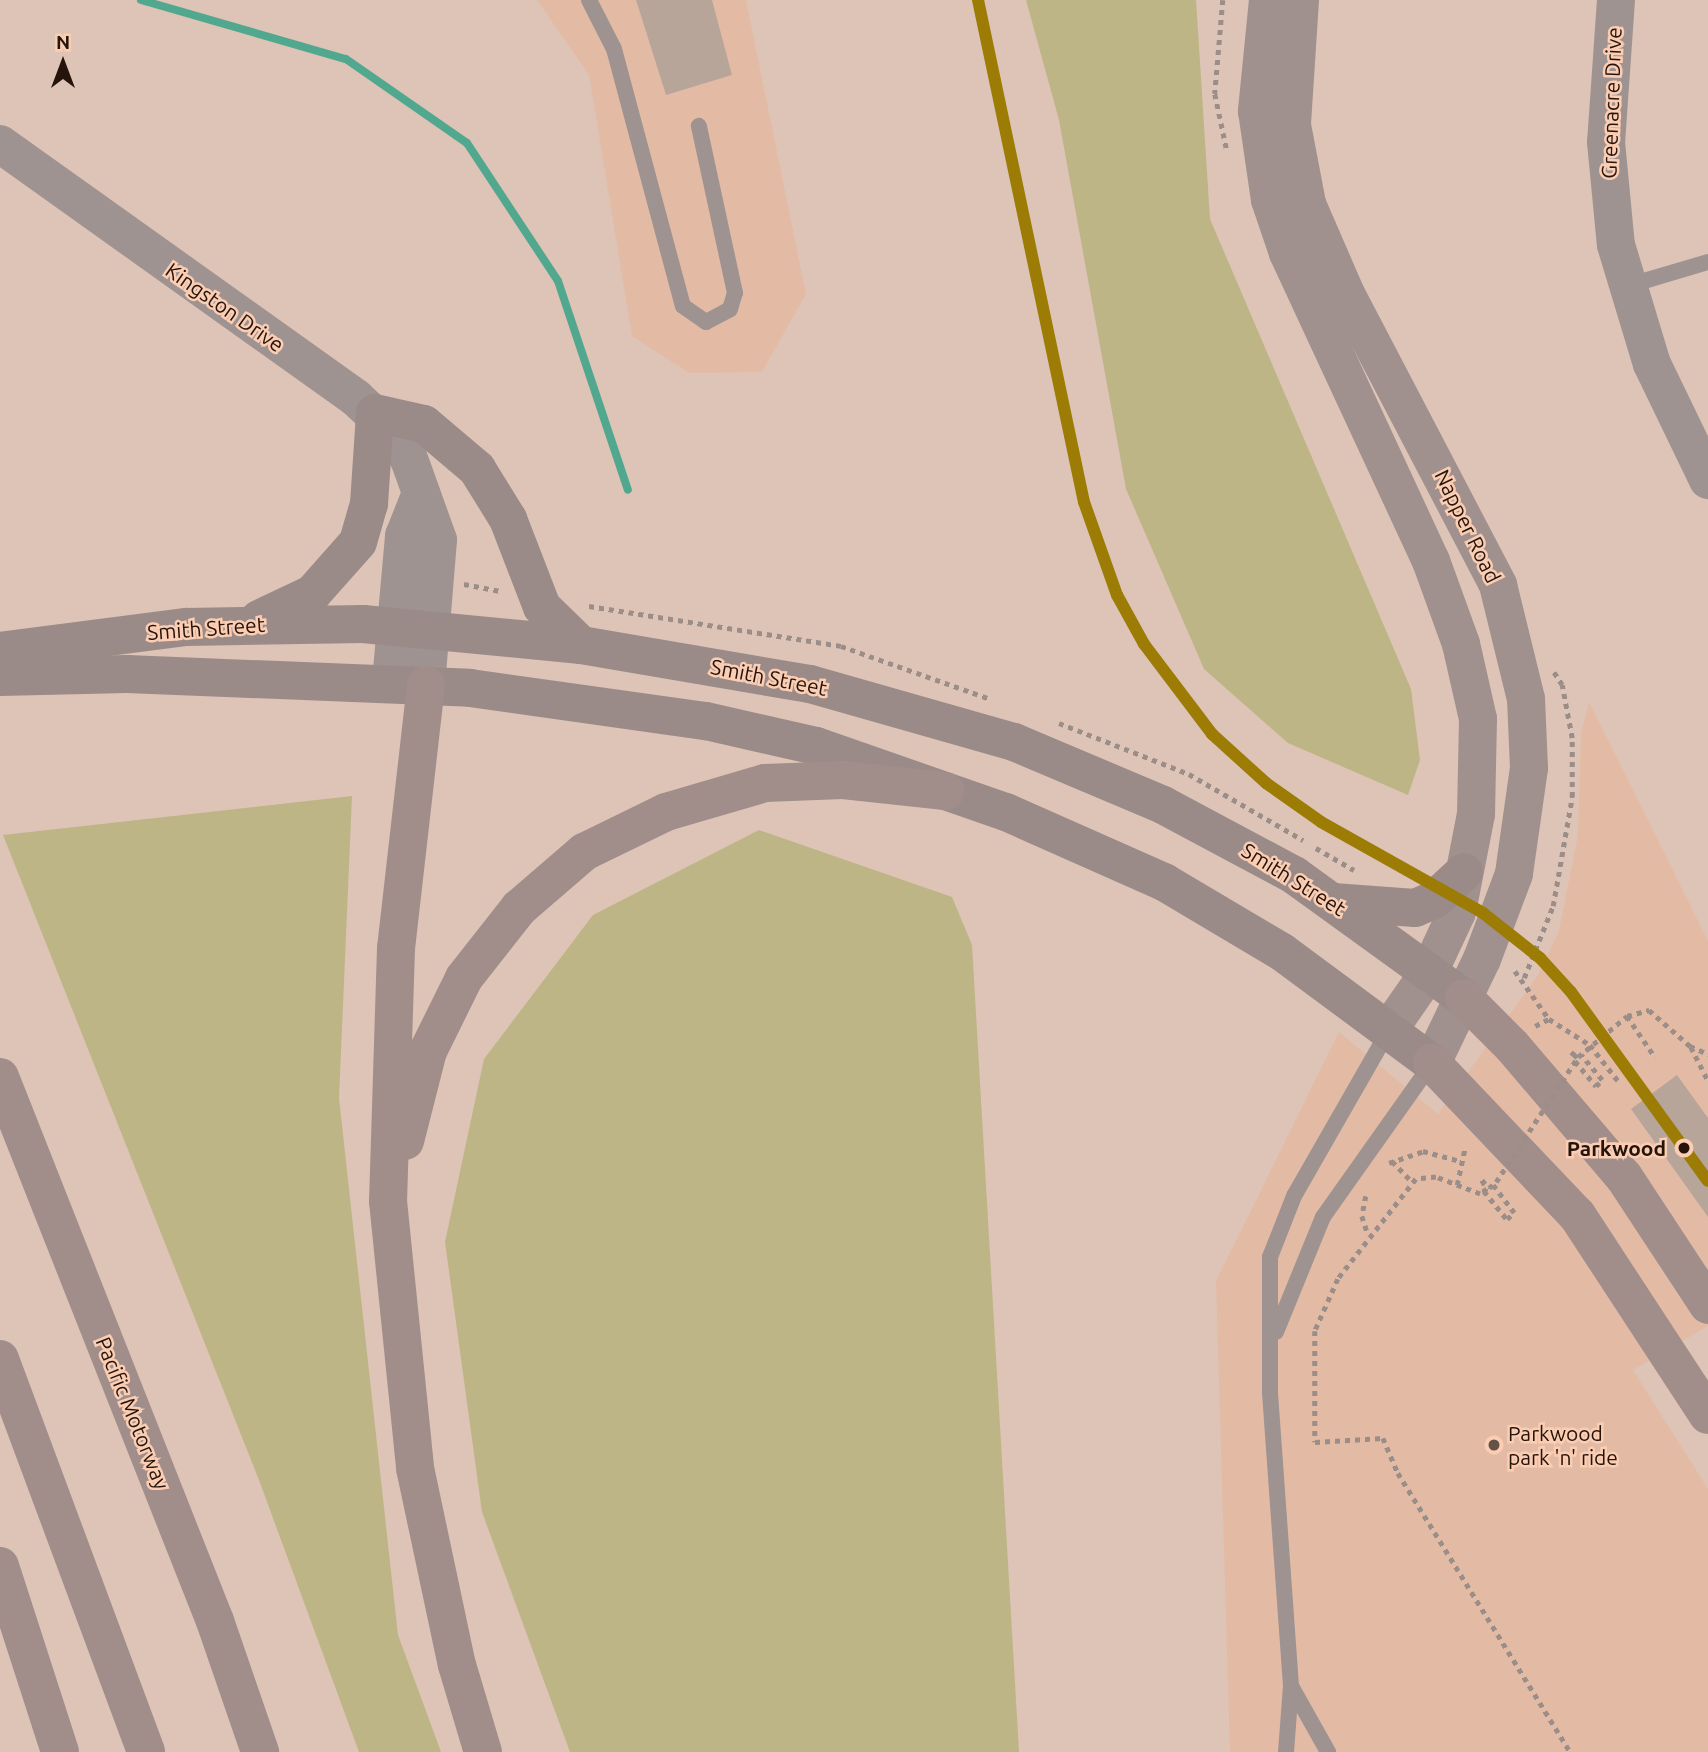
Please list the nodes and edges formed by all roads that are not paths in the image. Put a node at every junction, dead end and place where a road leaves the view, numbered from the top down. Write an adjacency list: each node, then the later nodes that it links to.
1 (589, 0): 5 (lane)
2 (1268, 0): 18 (main road)
3 (1300, 0): 21 (main road, Napper Road)
4 (1616, 0): 8 (street, Greenacre Drive)
5 (699, 126)
6 (0, 144): 9 (street, Kingston Drive)
7 (1708, 262): 8 (lane)
8 (1625, 287): 10 (street, Greenacre Drive)
9 (375, 414): 11 (main road); 12 (street, Kingston Drive); 13 (main road)
10 (1708, 481)
11 (249, 624): 12 (main road, Smith Street); 14 (main road, Smith Street)
12 (412, 626): 13 (main road, Smith Street); 16 (street, Kingston Drive)
13 (581, 645): 19 (main road, Smith Street)
14 (0, 651)
15 (0, 677): 16 (main road, Smith Street)
16 (408, 683): 17 (main road, Smith Street); 25 (highway)
17 (945, 791): 22 (main road, Smith Street); 25 (highway)
18 (1464, 872): 19 (main road); 20 (main road)
19 (1333, 902): 20 (main road, Smith Street)
20 (1429, 972): 21 (main road, Smith Street); 22 (main road)
21 (1464, 998): 23 (main road, Napper Road); 26 (highway)
22 (1390, 1028): 23 (main road, Smith Street); 27 (lane)
23 (1432, 1063): 27 (lane); 29 (highway)
24 (0, 1077): 34 (highway, Pacific Motorway)
25 (388, 1201): 35 (highway)
26 (1708, 1305)
27 (1273, 1341): 31 (lane)
28 (0, 1359): 33 (highway)
29 (1708, 1415)
30 (0, 1566): 32 (highway)
31 (1291, 1686): 36 (lane); 37 (lane)
32 (60, 1752)
33 (146, 1752)
34 (260, 1752)
35 (483, 1752)
36 (1286, 1752)
37 (1328, 1752)

